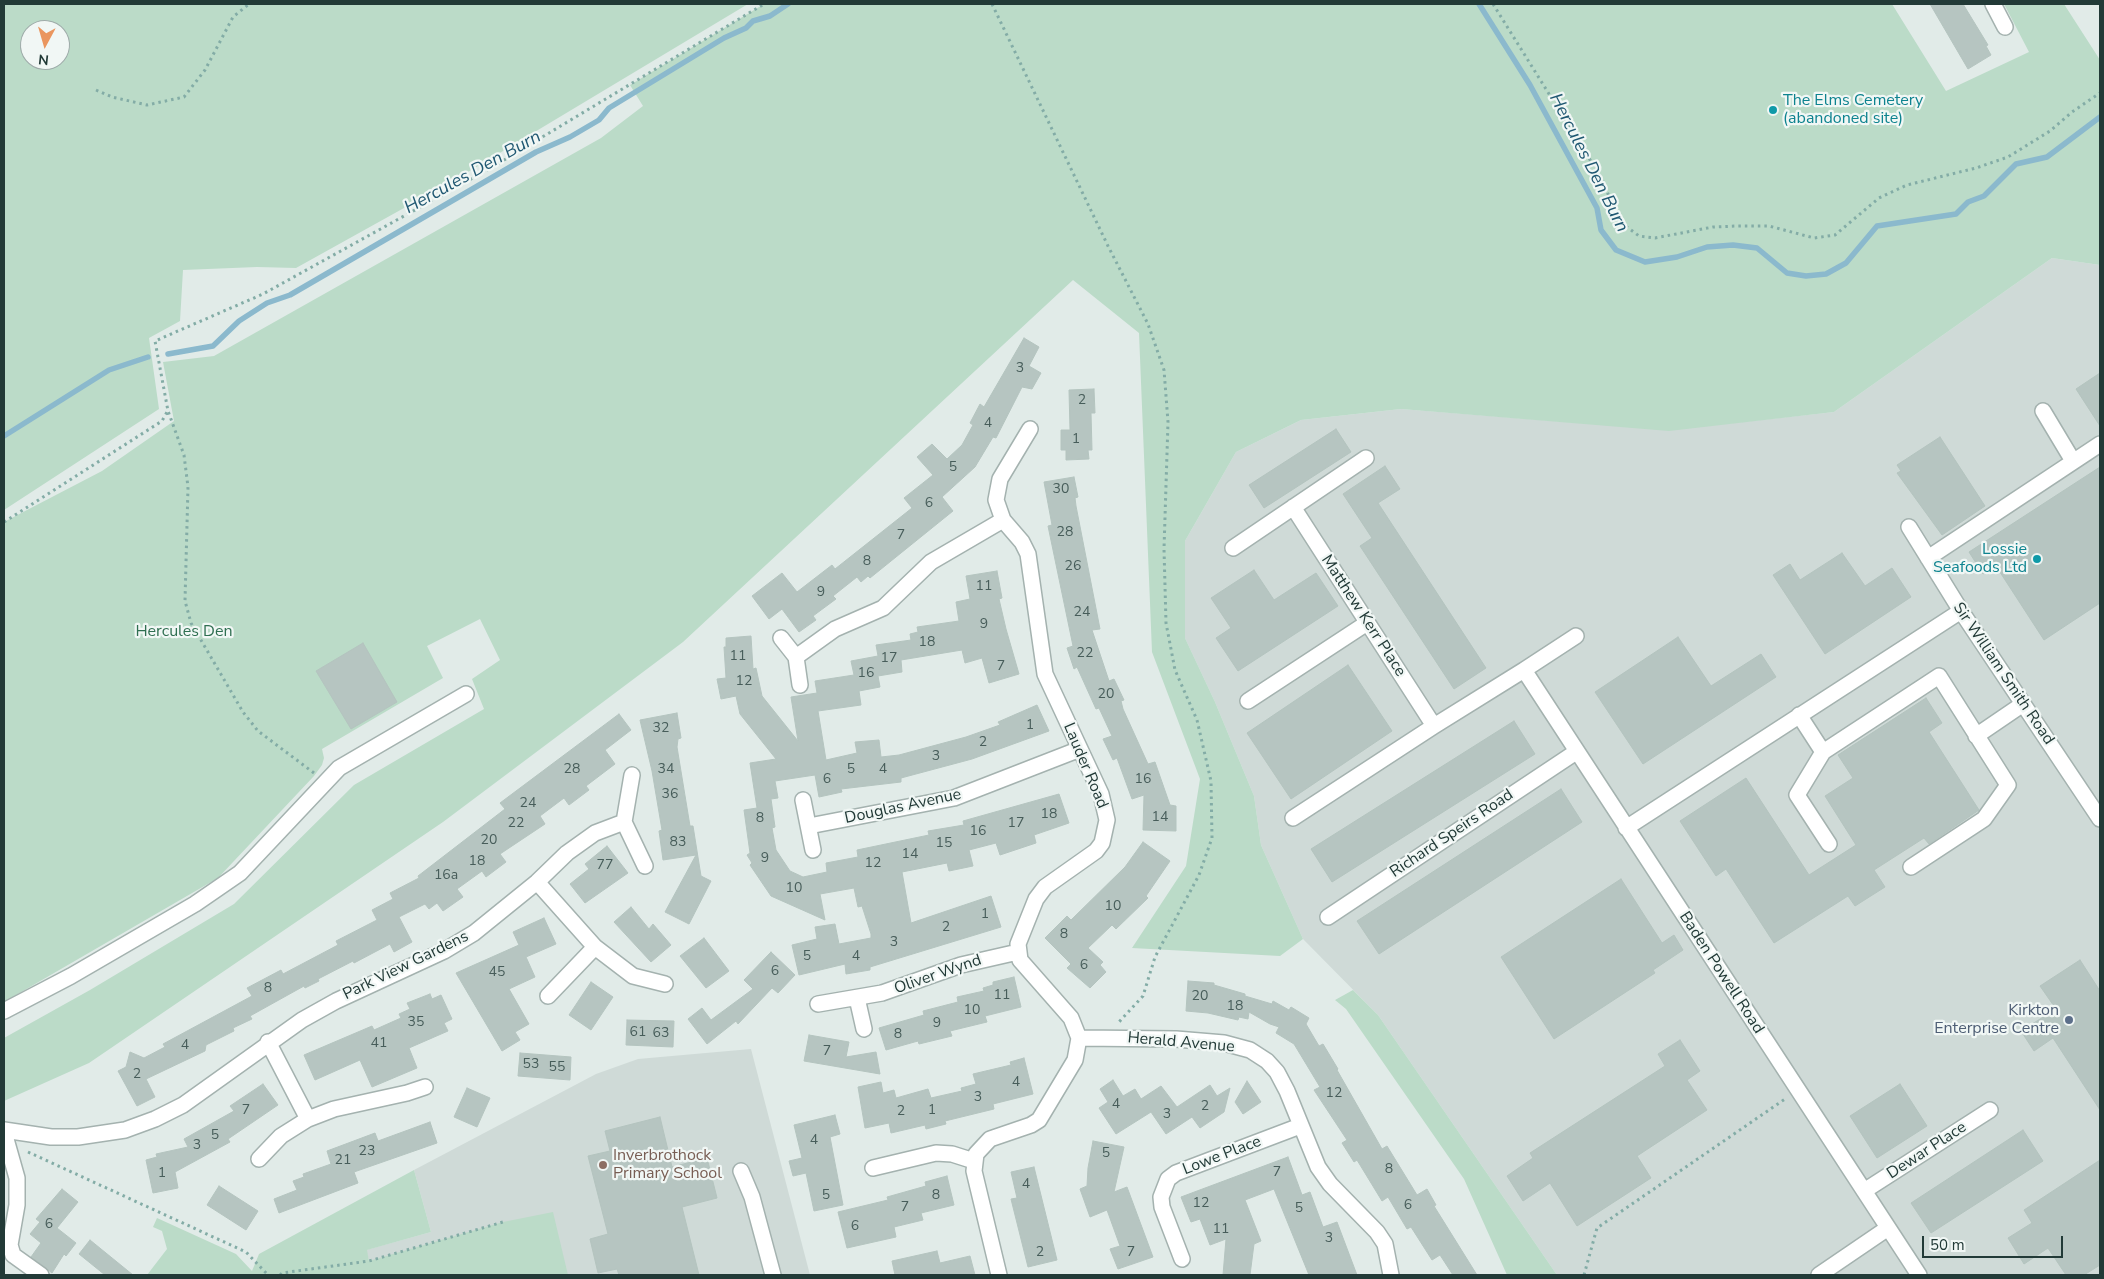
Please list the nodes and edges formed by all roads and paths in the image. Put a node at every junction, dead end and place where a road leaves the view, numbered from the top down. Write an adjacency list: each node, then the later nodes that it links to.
1 (249, 4): 7 (path)
2 (764, 4): 10 (path)
3 (992, 4): 59 (path)
4 (1493, 4): 8 (path)
5 (1993, 4): 6 (street)
6 (2005, 27)
7 (96, 90)
8 (2100, 93)
9 (2043, 411): 14 (street)
10 (168, 412): 17 (path); 38 (path)
11 (1030, 429): 16 (street)
12 (2100, 444): 14 (street)
13 (1366, 458): 15 (street)
14 (2074, 461): 20 (street)
15 (1292, 507): 19 (street); 22 (street, Matthew Kerr Place)
16 (1003, 520): 25 (street); 34 (street, Lauder Road)
17 (4, 522)
18 (1909, 528): 20 (street, Sir William Smith Road)
19 (1233, 548)
20 (1928, 558): 21 (street, Sir William Smith Road)
21 (1961, 611): 30 (street, Sir William Smith Road); 31 (street)
22 (1367, 623): 29 (street); 32 (street, Matthew Kerr Place)
23 (1576, 636): 26 (street)
24 (781, 638): 25 (street)
25 (796, 657): 27 (street)
26 (1524, 670): 32 (street); 35 (street, Baden Powell Road)
27 (800, 685)
28 (466, 694): 38 (street)
29 (1248, 701)
30 (2023, 704): 33 (street); 41 (street, Sir William Smith Road)
31 (1799, 715): 36 (street); 44 (street)
32 (1434, 726): 40 (street)
33 (1976, 736): 36 (street); 48 (street)
34 (1080, 749): 43 (street, Douglas Avenue); 52 (street, Lauder Road)
35 (1576, 752): 44 (street, Baden Powell Road); 50 (street, Richard Speirs Road)
36 (1823, 752): 45 (street)
37 (632, 775): 42 (street)
38 (325, 781): 57 (street)
39 (803, 800): 43 (street)
40 (1293, 818)
41 (2100, 819)
42 (624, 822): 47 (street); 49 (street, Park View Gardens)
43 (809, 826): 46 (street)
44 (1626, 828): 63 (street, Baden Powell Road)
45 (1829, 844)
46 (813, 850)
47 (645, 866)
48 (1910, 867)
49 (537, 882): 51 (street); 61 (street, Park View Gardens)
50 (1328, 917)
51 (595, 947): 53 (street); 54 (street)
52 (1018, 952): 55 (street, Oliver Wynd); 60 (street)
53 (665, 984)
54 (548, 996)
55 (858, 998): 56 (street, Oliver Wynd); 58 (street)
56 (818, 1004)
57 (4, 1011)
58 (864, 1029)
59 (1104, 1036): 60 (street, Herald Avenue); 66 (street, Herald Avenue)
60 (1079, 1038): 70 (street)
61 (268, 1042): 65 (street); 67 (street, Park View Gardens)
62 (425, 1087): 65 (street)
63 (1798, 1091): 73 (street, Baden Powell Road); 83 (path)
64 (1990, 1110): 73 (street, Dewar Place)
65 (308, 1119): 69 (street)
66 (1300, 1126): 76 (street, Lowe Place); 82 (street, Herald Avenue)
67 (4, 1131): 77 (street)
68 (22, 1150): 78 (path)
69 (259, 1160)
70 (974, 1161): 71 (street); 81 (street)
71 (873, 1168)
72 (741, 1171): 80 (street)
73 (1864, 1191): 75 (street, Baden Powell Road)
74 (503, 1222): 79 (path)
75 (1888, 1228): 84 (street); 85 (street, Baden Powell Road)
76 (1182, 1259)
77 (41, 1275)
78 (268, 1275)
79 (280, 1275)
80 (773, 1275)
81 (999, 1275)
82 (1392, 1275)
83 (1584, 1275)
84 (1819, 1275)
85 (1919, 1275)

